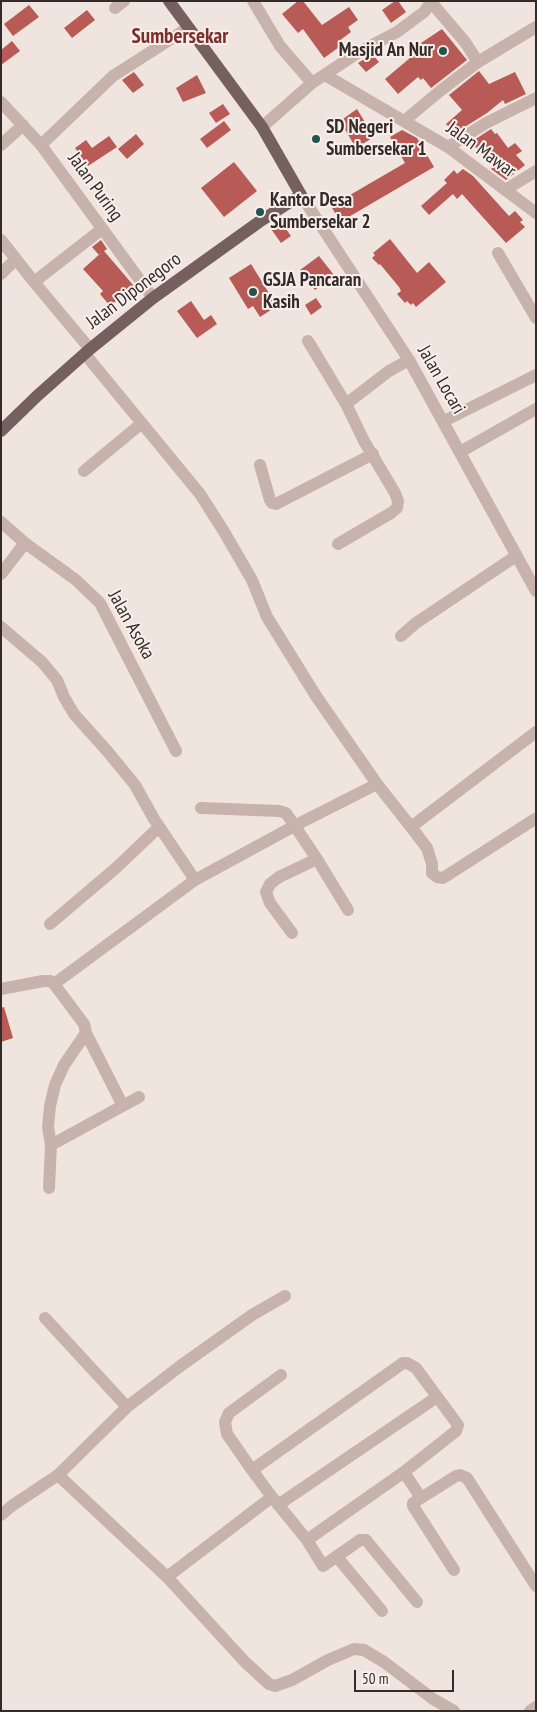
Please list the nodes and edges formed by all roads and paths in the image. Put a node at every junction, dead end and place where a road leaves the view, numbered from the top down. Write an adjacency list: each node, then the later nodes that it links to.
1 (168, 1): 4 (main road)
2 (253, 1): 8 (street)
3 (431, 2): 6 (street); 7 (street)
4 (188, 28): 13 (main road); 15 (street)
5 (536, 28): 6 (street)
6 (478, 62): 11 (street)
7 (325, 75): 8 (street); 11 (street, Jalan Mawar)
8 (312, 83): 13 (street)
9 (536, 98): 16 (street)
10 (1, 102): 12 (street, Jalan Puring)
11 (404, 121): 16 (street, Jalan Mawar)
12 (23, 125): 14 (street); 15 (street, Jalan Puring)
13 (262, 127): 19 (main road)
14 (1, 145)
15 (40, 145): 21 (street, Jalan Puring)
16 (448, 147): 18 (street, Jalan Mawar)
17 (536, 171): 18 (street)
18 (505, 190): 20 (street, Jalan Mawar)
19 (301, 195): 27 (main road, Jalan Diponegoro); 31 (street, Jalan Locari)
20 (536, 213)
21 (102, 229): 26 (street); 27 (street, Jalan Puring)
22 (1, 240): 24 (street)
23 (498, 254): 28 (street)
24 (16, 260): 25 (street); 26 (street)
25 (1, 274)
26 (34, 282): 30 (street)
27 (153, 298): 30 (main road, Jalan Diponegoro)
28 (536, 318)
29 (308, 341): 33 (street)
30 (87, 352): 36 (street); 37 (main road, Jalan Diponegoro)
31 (410, 360): 33 (street); 35 (street, Jalan Locari)
32 (536, 374): 35 (street)
33 (346, 404): 39 (street)
34 (536, 409): 38 (street)
35 (444, 421): 38 (street, Jalan Locari)
36 (142, 423): 41 (street); 52 (street)
37 (1, 431)
38 (460, 452): 45 (street, Jalan Locari)
39 (373, 454): 40 (street); 44 (street)
40 (260, 464)
41 (84, 471)
42 (1, 522): 43 (street, Jalan Asoka)
43 (25, 542): 46 (street); 51 (street, Jalan Asoka)
44 (338, 544)
45 (516, 556): 47 (street, Jalan Locari); 49 (street)
46 (1, 574)
47 (536, 591)
48 (1, 627): 56 (street)
49 (401, 636)
50 (536, 732): 57 (street)
51 (176, 751)
52 (377, 784): 55 (street); 57 (street)
53 (201, 808): 55 (street)
54 (535, 819): 57 (street)
55 (295, 826): 58 (street); 59 (street)
56 (159, 827): 59 (street); 61 (street)
57 (412, 827)
58 (318, 859): 60 (street); 62 (street)
59 (195, 880): 63 (street)
60 (348, 910)
61 (50, 924)
62 (292, 934)
63 (54, 984): 64 (street); 65 (street)
64 (1, 989)
65 (86, 1033): 67 (street); 68 (street)
66 (139, 1097): 67 (street)
67 (123, 1106): 68 (street)
68 (51, 1146): 69 (street)
69 (48, 1188)
70 (285, 1296): 74 (street)
71 (45, 1318): 74 (street)
72 (281, 1375): 75 (street)
73 (437, 1396): 75 (street); 76 (street); 79 (street)
74 (127, 1407): 77 (street)
75 (252, 1470): 79 (street)
76 (404, 1472): 78 (street); 81 (street)
77 (58, 1475): 80 (street); 84 (street)
78 (421, 1498): 83 (street); 85 (street)
79 (275, 1501): 81 (street); 84 (street)
80 (1, 1515)
81 (306, 1540): 82 (street)
82 (337, 1557): 86 (street); 87 (street)
83 (454, 1570)
84 (168, 1577): 89 (street)
85 (536, 1586)
86 (417, 1602)
87 (382, 1611)
88 (536, 1707): 90 (street)
89 (454, 1711)
90 (530, 1711)

